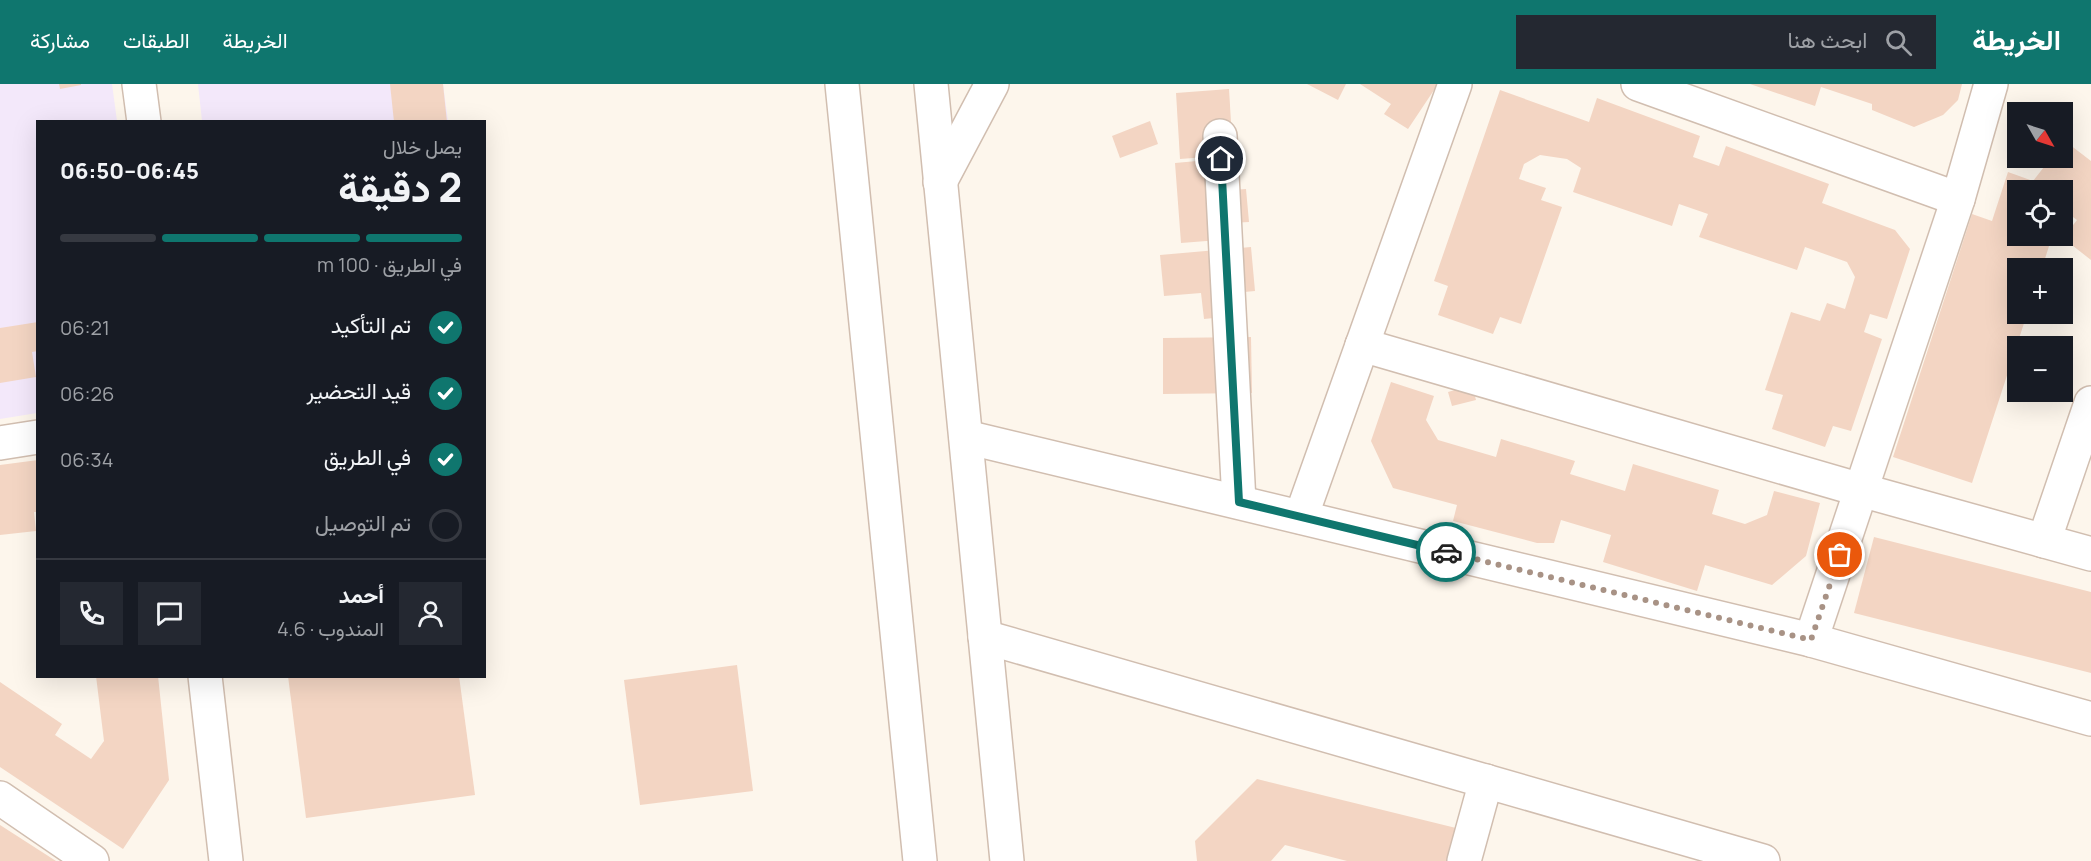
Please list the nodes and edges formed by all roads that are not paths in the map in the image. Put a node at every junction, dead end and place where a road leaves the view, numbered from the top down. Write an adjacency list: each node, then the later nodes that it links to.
1 (139, 84): 8 (street)
2 (842, 84): 30 (street)
3 (931, 84): 10 (street)
4 (992, 84): 10 (street)
5 (1455, 84): 12 (street)
6 (1638, 84): 11 (street)
7 (1991, 84): 11 (street)
8 (144, 120)
9 (1220, 136): 18 (street)
10 (940, 182): 14 (street)
11 (1958, 199): 17 (street)
12 (1362, 345): 17 (street); 19 (street)
13 (2091, 403): 20 (street)
14 (966, 437): 18 (street); 22 (street)
15 (36, 438): 16 (street)
16 (0, 443)
17 (1861, 490): 20 (street); 23 (street)
18 (1239, 502): 19 (street)
19 (1301, 518): 23 (street)
20 (2044, 541): 21 (street)
21 (2091, 554)
22 (985, 637): 26 (street); 31 (street)
23 (1811, 640): 25 (street)
24 (205, 678): 29 (street)
25 (2091, 719)
26 (1486, 781): 32 (street); 33 (street)
27 (0, 798): 28 (street)
28 (92, 861)
29 (226, 861)
30 (920, 861)
31 (1007, 861)
32 (1464, 861)
33 (1763, 861)

